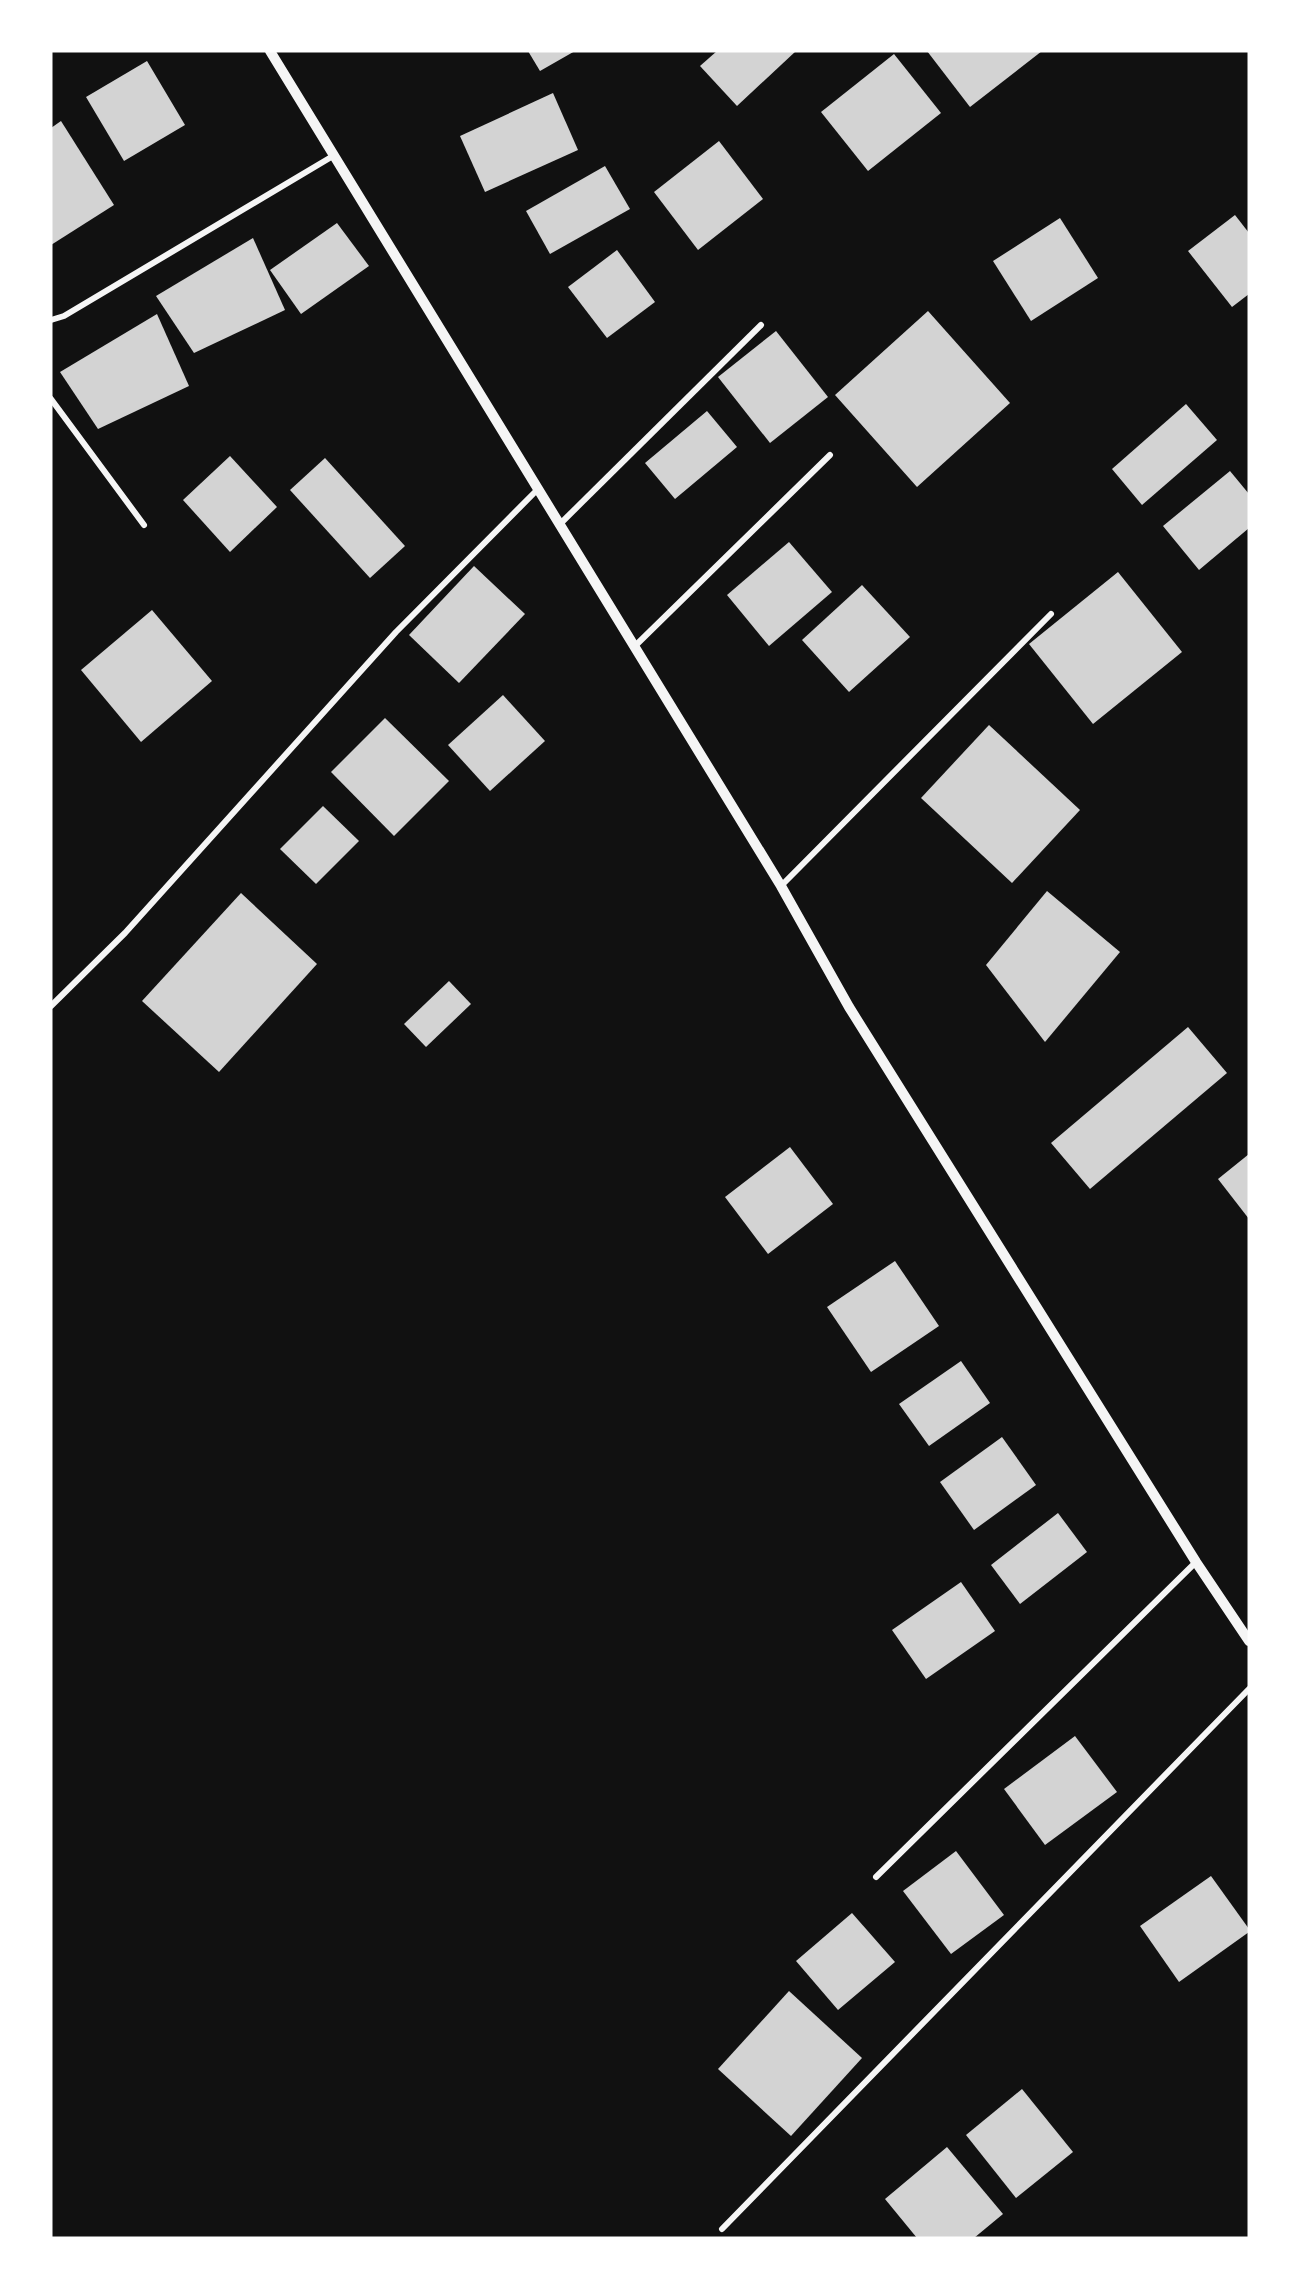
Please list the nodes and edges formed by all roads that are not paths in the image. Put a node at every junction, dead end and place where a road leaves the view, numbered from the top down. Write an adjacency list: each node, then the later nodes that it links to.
1 (270, 51): 2 (street)
2 (333, 156): 3 (street); 7 (street)
3 (51, 320)
4 (761, 325): 8 (street)
5 (51, 399): 9 (street)
6 (830, 454): 11 (street)
7 (539, 489): 8 (street); 13 (street)
8 (560, 524): 11 (street)
9 (144, 525)
10 (1051, 614): 12 (street)
11 (635, 646): 12 (street)
12 (781, 886): 14 (street)
13 (51, 1006)
14 (1196, 1562): 15 (street); 17 (street)
15 (1249, 1641)
16 (1249, 1689): 18 (street)
17 (876, 1877)
18 (722, 2229)

